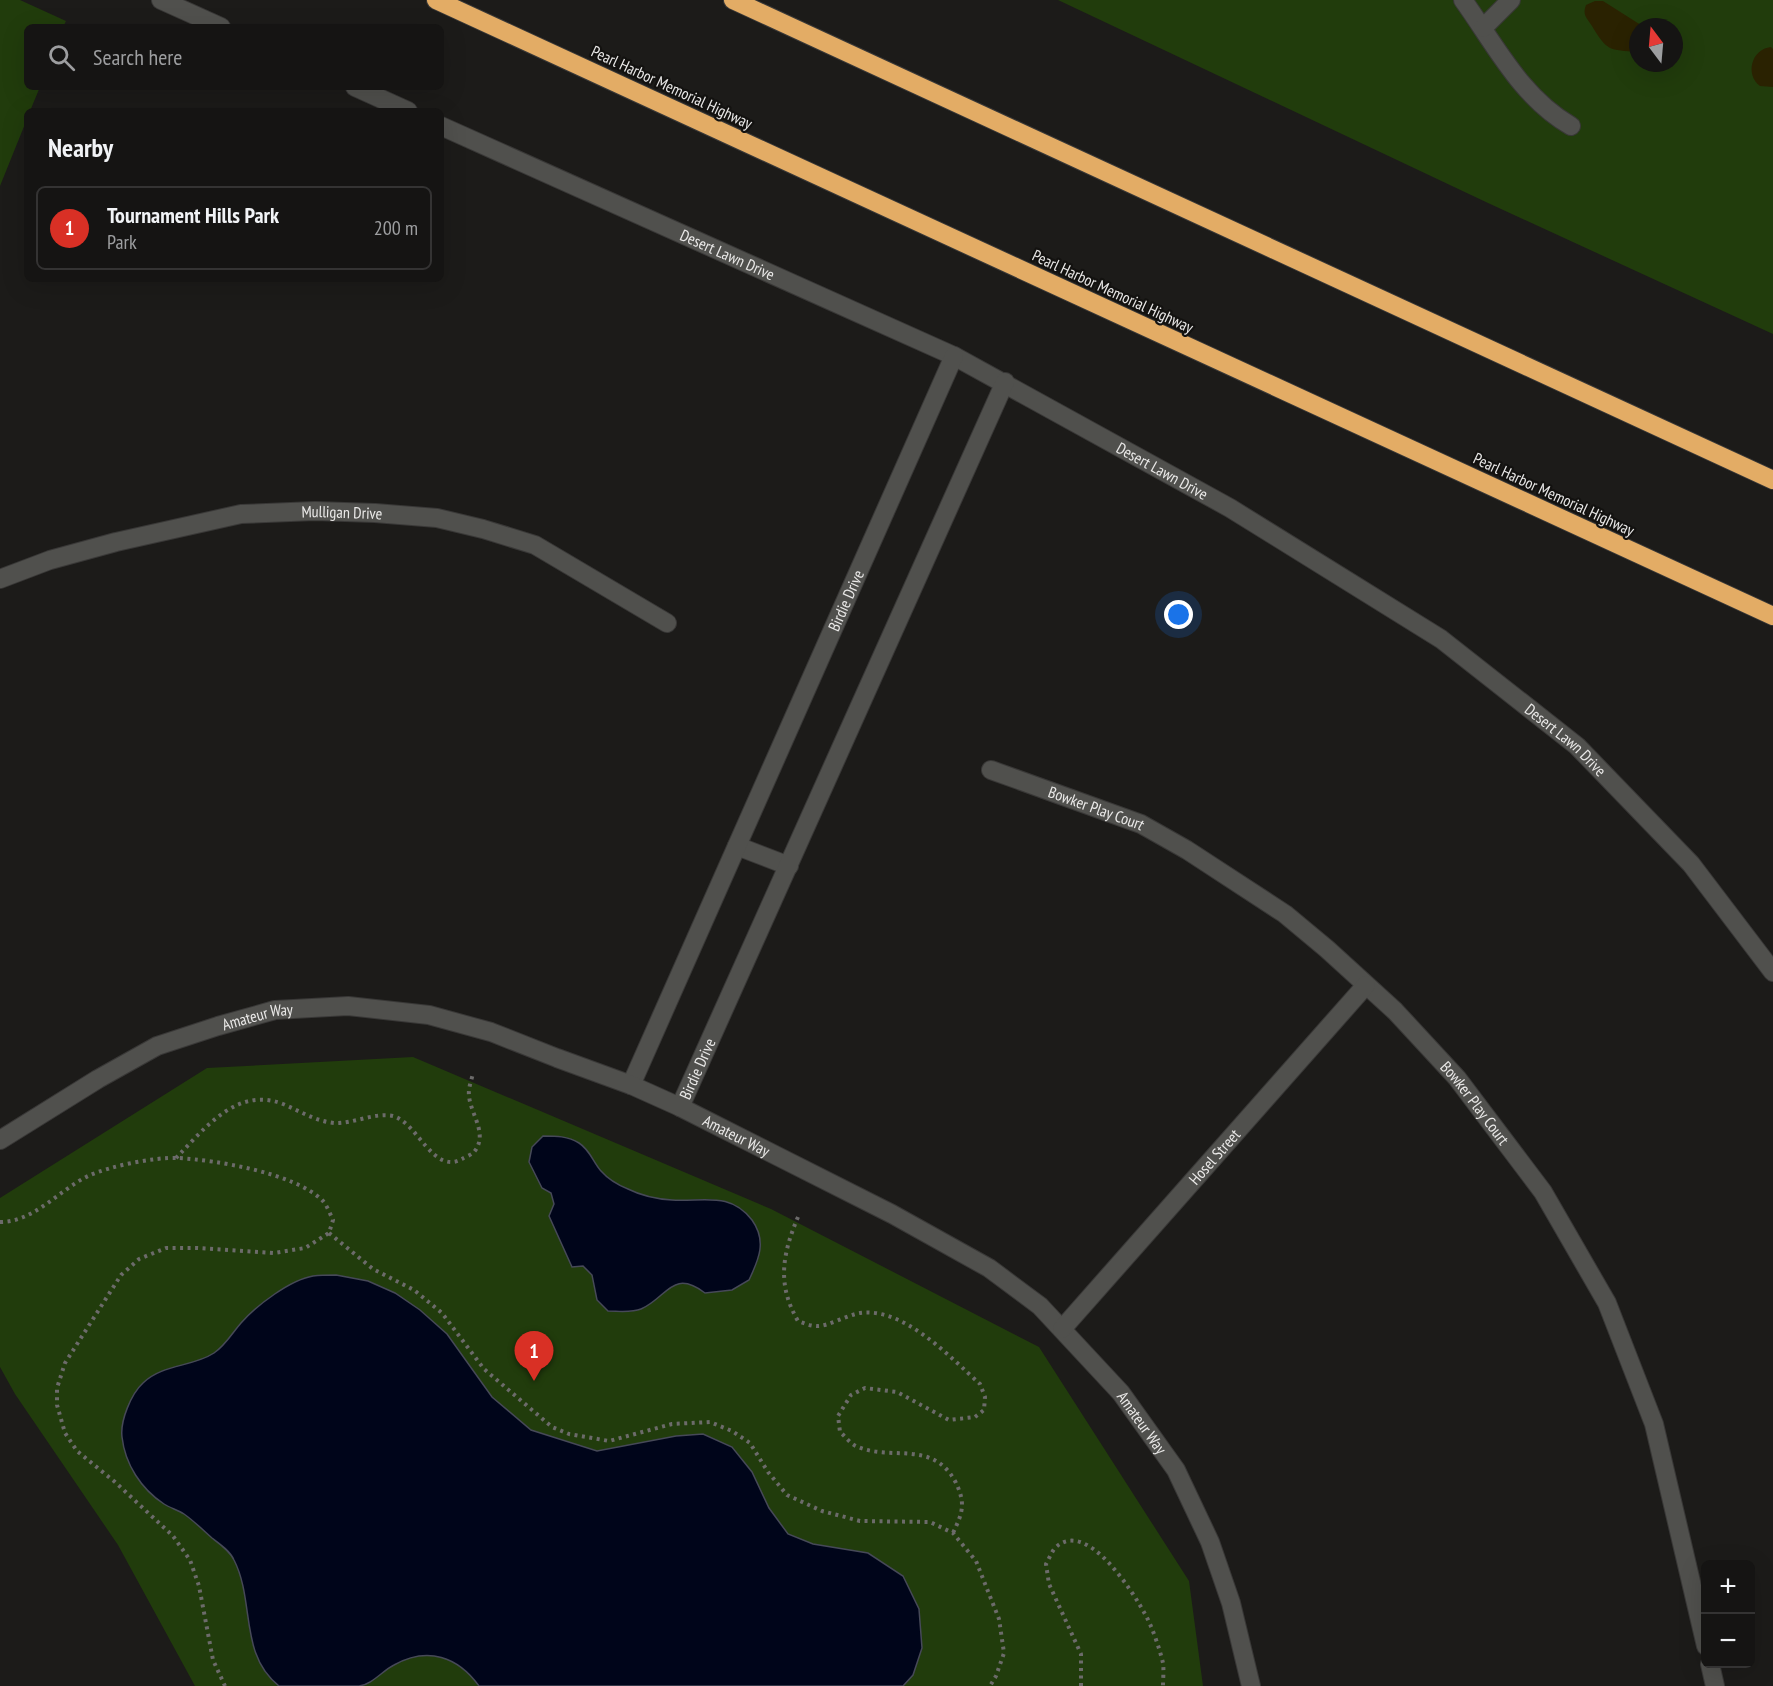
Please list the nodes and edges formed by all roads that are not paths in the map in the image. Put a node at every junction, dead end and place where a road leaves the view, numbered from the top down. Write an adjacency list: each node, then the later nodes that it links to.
1 (161, 0): 6 (street)
2 (436, 0): 16 (highway, Pearl Harbor Memorial Highway)
3 (733, 0): 14 (highway)
4 (1463, 0): 7 (street)
5 (1511, 0): 7 (street)
6 (214, 24)
7 (1483, 28): 10 (street)
8 (362, 90): 9 (street)
9 (401, 108)
10 (1571, 126)
11 (444, 127): 12 (street, Desert Lawn Drive)
12 (954, 356): 13 (street, Desert Lawn Drive); 19 (street, Birdie Drive)
13 (1005, 382): 20 (street, Birdie Drive); 21 (street, Desert Lawn Drive)
14 (1773, 480)
15 (0, 579): 17 (street, Mulligan Drive)
16 (1773, 616)
17 (667, 623)
18 (991, 770): 22 (street, Bowker Play Court)
19 (737, 846): 20 (street); 23 (street, Birdie Drive)
20 (789, 866): 24 (street, Birdie Drive)
21 (1773, 972)
22 (1366, 985): 26 (street, Hosel Street); 27 (street, Bowker Play Court)
23 (631, 1084): 24 (street, Amateur Way); 25 (street, Amateur Way)
24 (680, 1107): 26 (street, Amateur Way)
25 (0, 1140)
26 (1062, 1329): 29 (street, Amateur Way)
27 (1701, 1625)
28 (1711, 1668): 30 (street)
29 (1251, 1686)
30 (1715, 1686)

